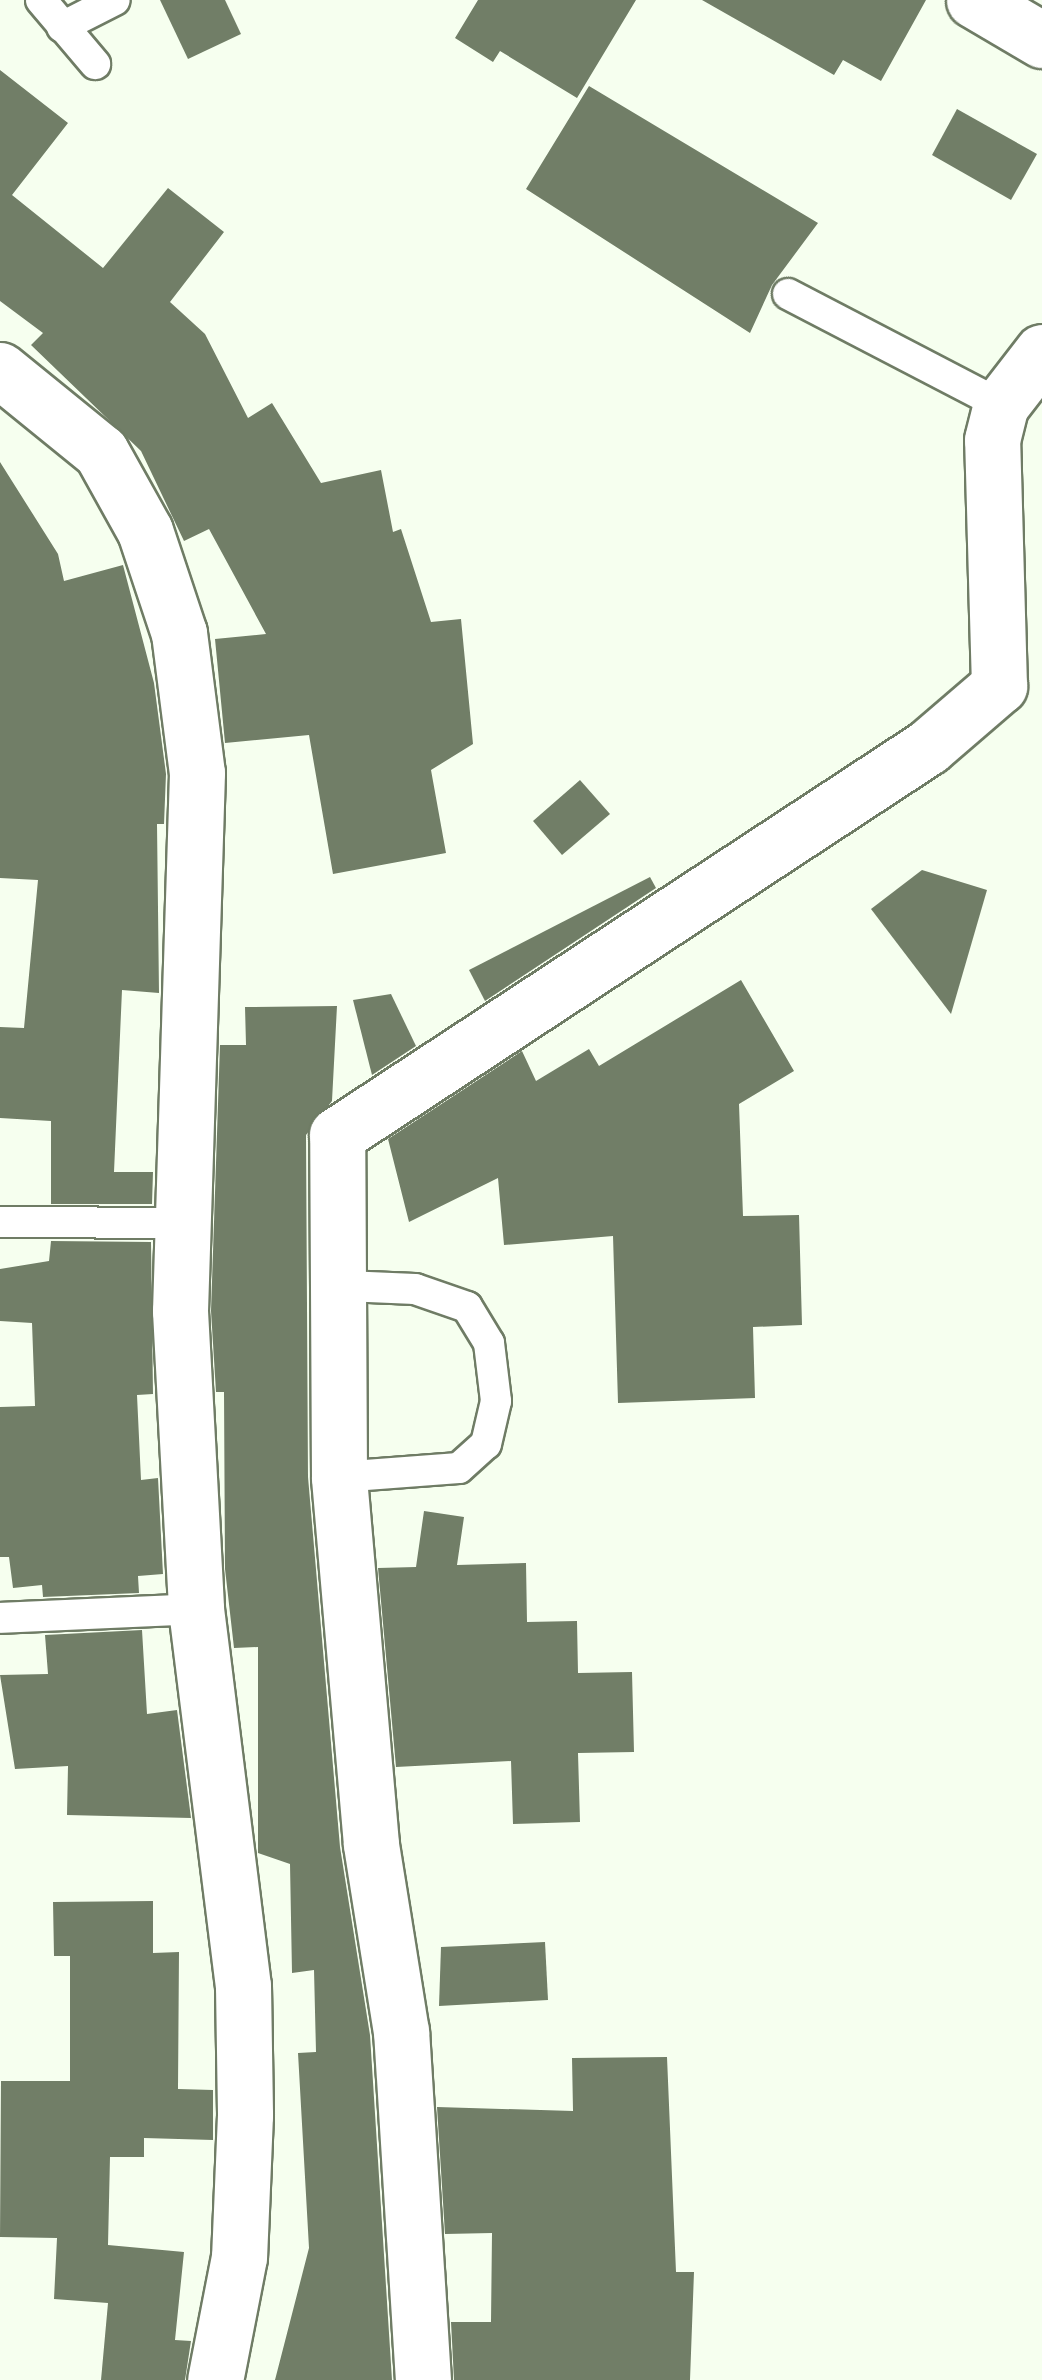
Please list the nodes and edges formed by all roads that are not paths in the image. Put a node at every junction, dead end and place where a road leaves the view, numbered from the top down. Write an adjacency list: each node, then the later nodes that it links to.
1 (41, 0): 4 (lane)
2 (114, 0): 4 (lane)
3 (974, 0): 5 (street)
4 (62, 27): 6 (lane)
5 (1042, 40)
6 (96, 64)
7 (788, 294): 10 (lane)
8 (1042, 352): 10 (street)
9 (0, 370): 12 (street)
10 (1001, 405): 13 (street)
11 (0, 1222): 12 (lane)
12 (177, 1223): 15 (street)
13 (345, 1286): 14 (street); 14 (lane)
14 (339, 1477): 18 (street)
15 (196, 1609): 16 (lane); 17 (street)
16 (0, 1618)
17 (215, 2380)
18 (423, 2380)

